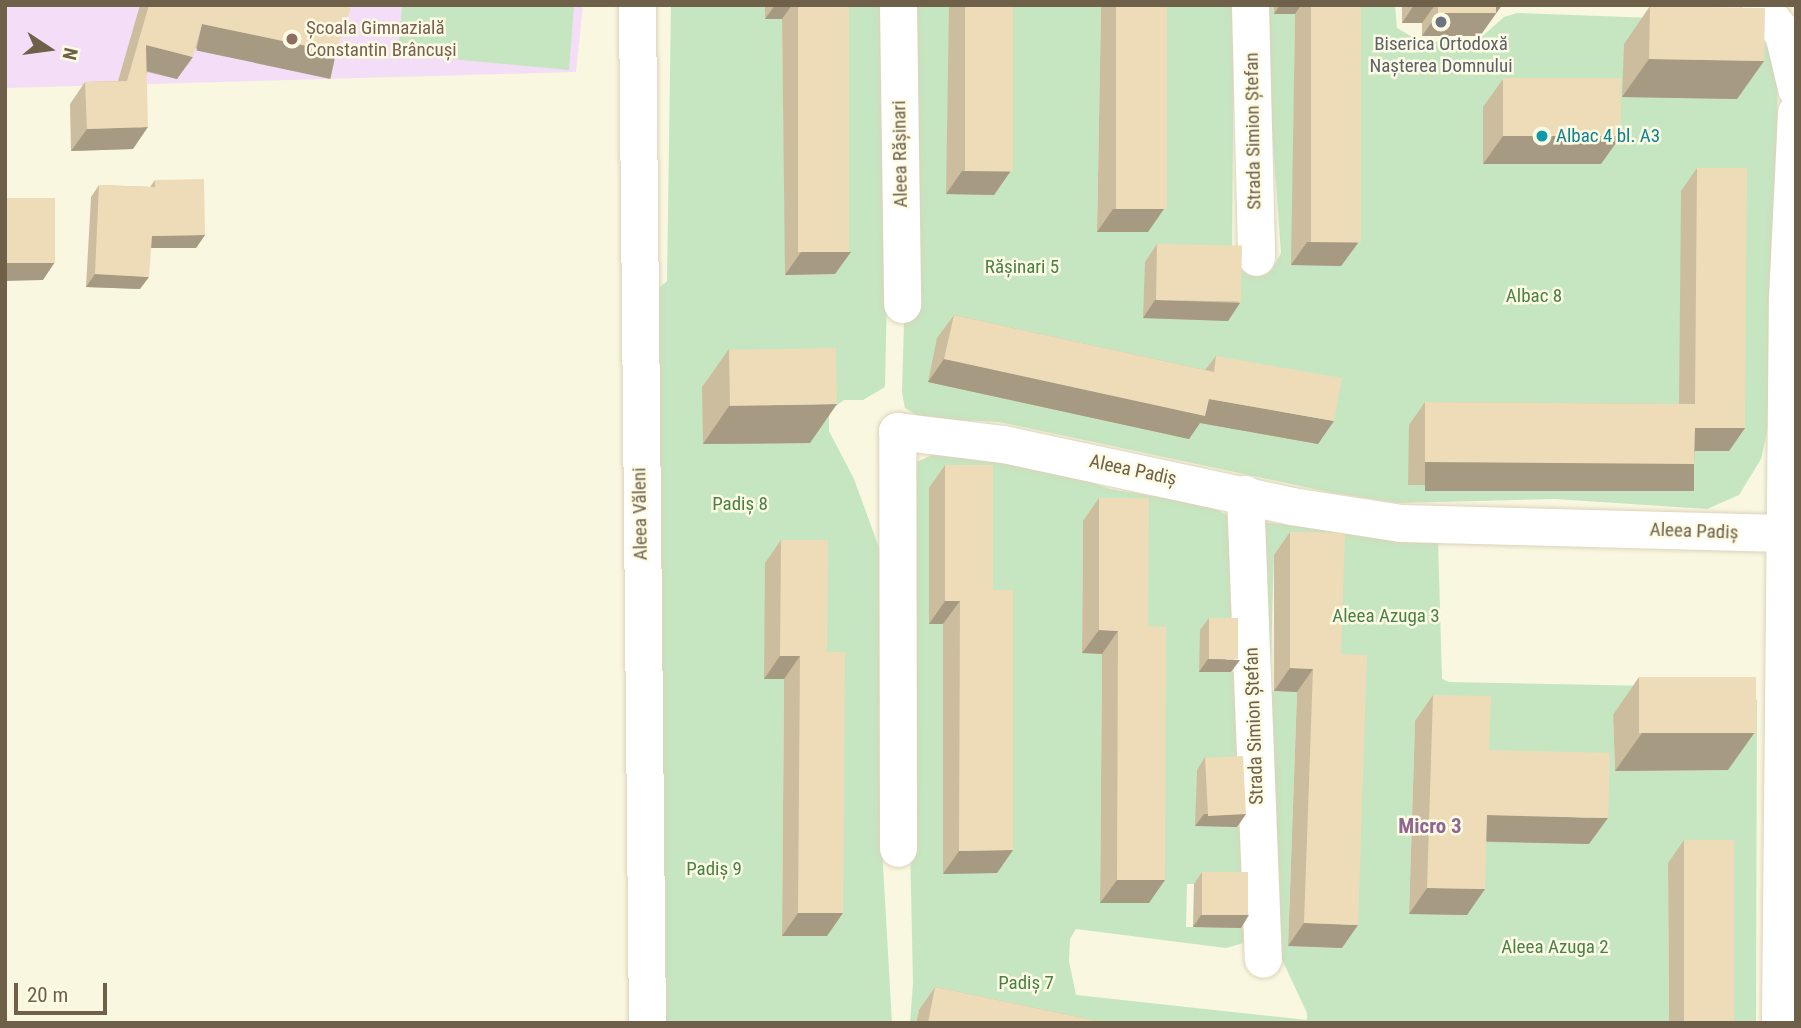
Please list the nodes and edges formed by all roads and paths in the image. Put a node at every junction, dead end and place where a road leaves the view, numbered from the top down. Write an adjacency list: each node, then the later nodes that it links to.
1 (637, 5): 16 (street, Aleea Văleni)
2 (898, 5): 9 (street, Aleea Rășinari)
3 (1250, 5): 7 (street, Strada Simion Ștefan)
4 (1760, 5): 5 (street)
5 (1796, 88)
6 (1796, 112): 8 (street)
7 (1256, 257)
8 (1791, 298): 11 (street)
9 (902, 304)
10 (1245, 494): 11 (street, Aleea Padiș); 13 (street, Aleea Padiș); 14 (street, Strada Simion Ștefan)
11 (1784, 533): 12 (street)
12 (1788, 734): 15 (street)
13 (898, 848)
14 (1263, 959)
15 (1789, 967): 17 (street)
16 (646, 1023)
17 (1780, 1023)

